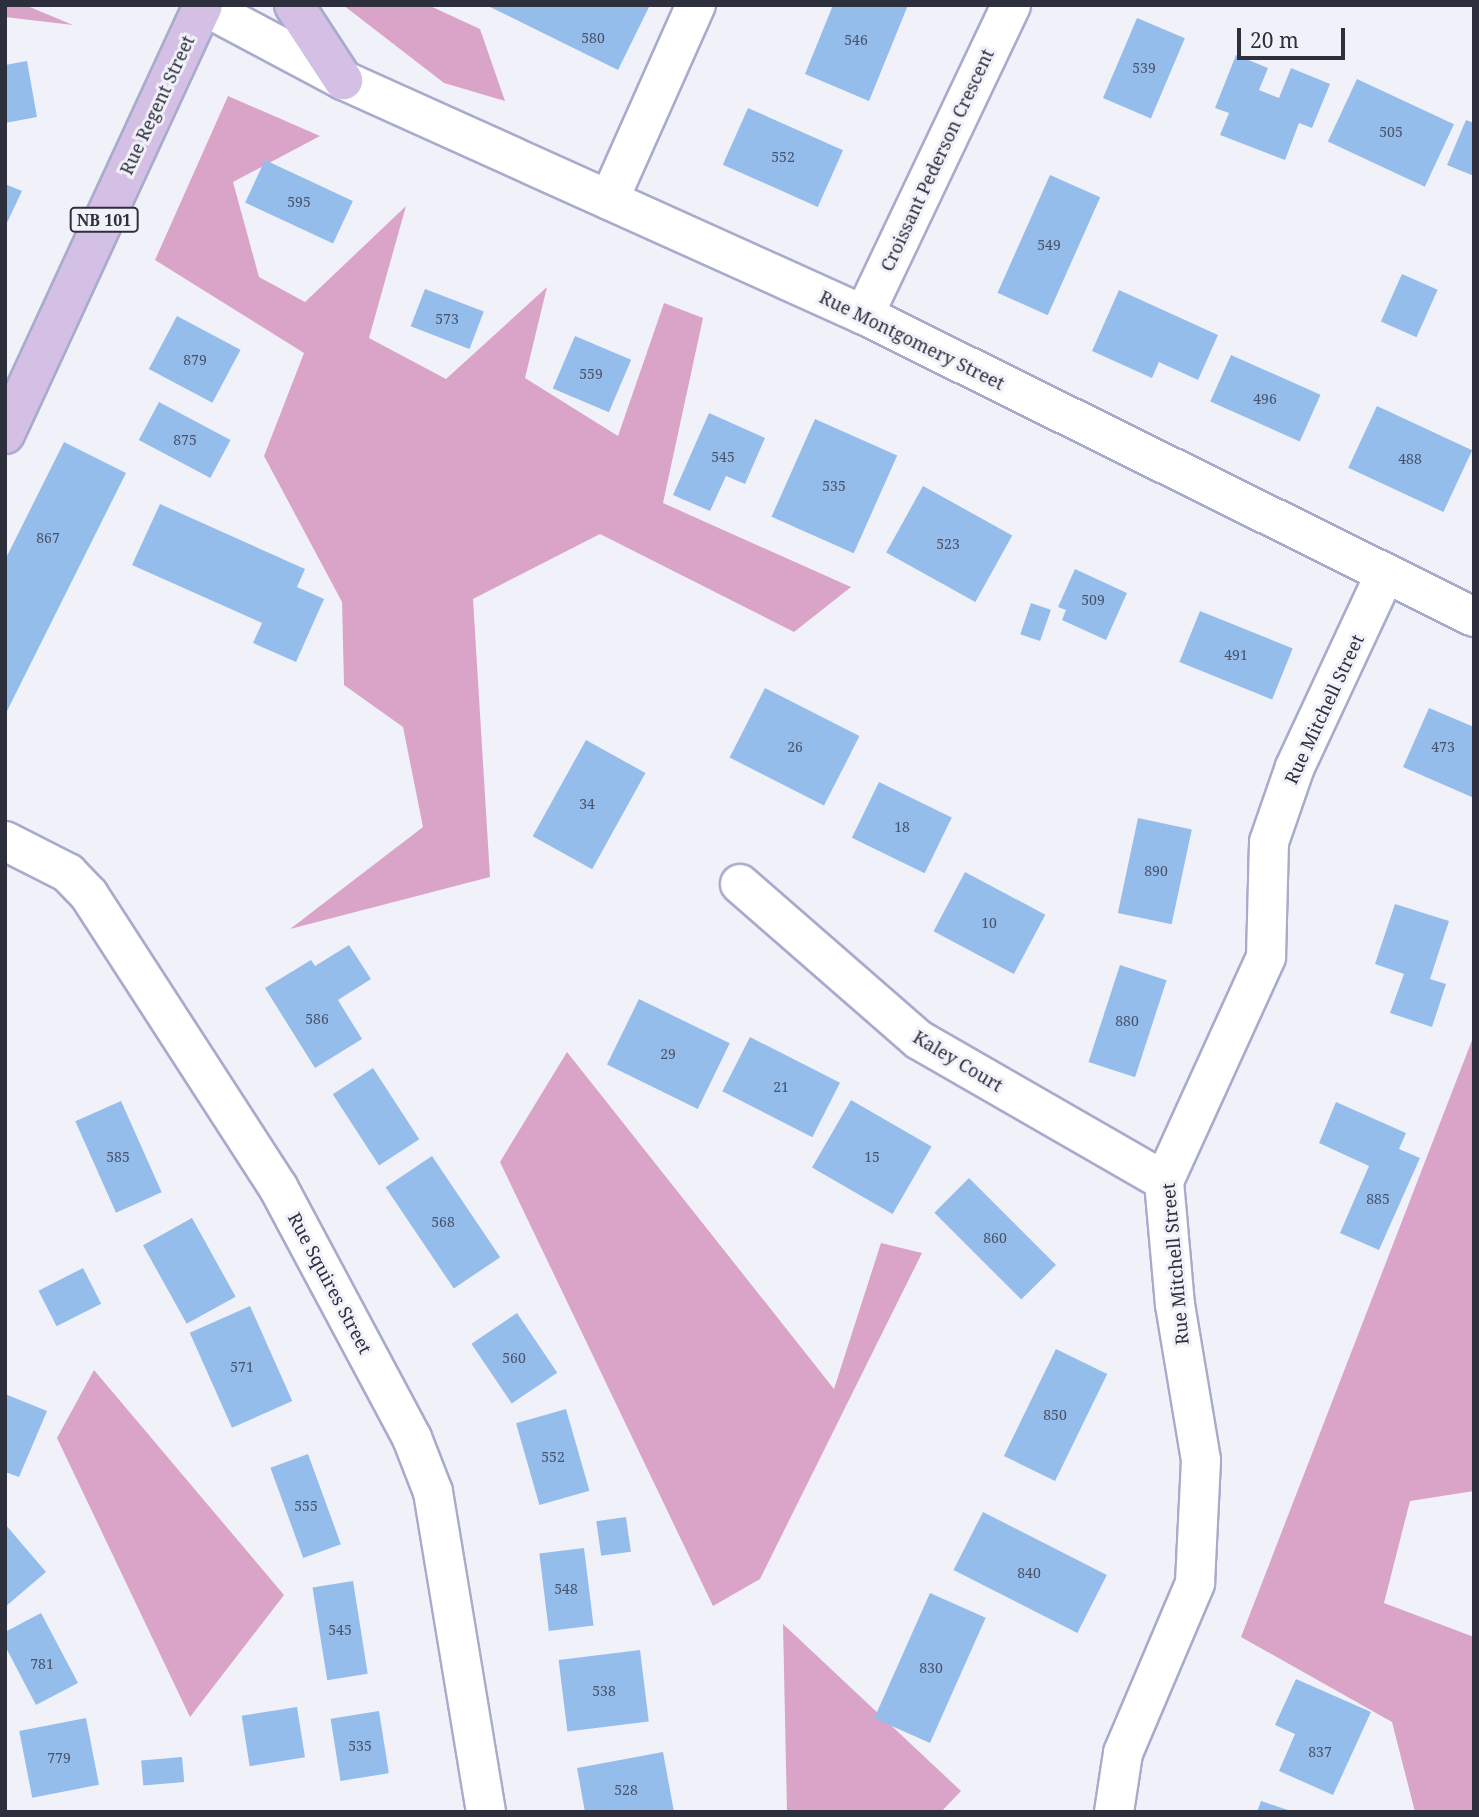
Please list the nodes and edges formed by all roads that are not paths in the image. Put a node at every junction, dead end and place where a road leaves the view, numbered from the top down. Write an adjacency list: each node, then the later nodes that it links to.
1 (202, 5): 5 (street, Rue Montgomery Street); 8 (main road, Rue Regent Street / NB 101)
2 (294, 5): 5 (main road)
3 (696, 5): 6 (street)
4 (1011, 5): 7 (street, Croissant Pederson Crescent)
5 (343, 80): 6 (street, Rue Montgomery Street)
6 (609, 200): 7 (street, Rue Montgomery Street)
7 (864, 315): 9 (street, Rue Montgomery Street)
8 (5, 434)
9 (1384, 576): 10 (street, Rue Montgomery Street); 13 (street, Rue Mitchell Street)
10 (1474, 617)
11 (5, 841): 14 (street, Rue Squires Street)
12 (740, 884): 13 (street, Kaley Court)
13 (1164, 1181): 15 (street, Rue Mitchell Street)
14 (486, 1812)
15 (1114, 1812)

